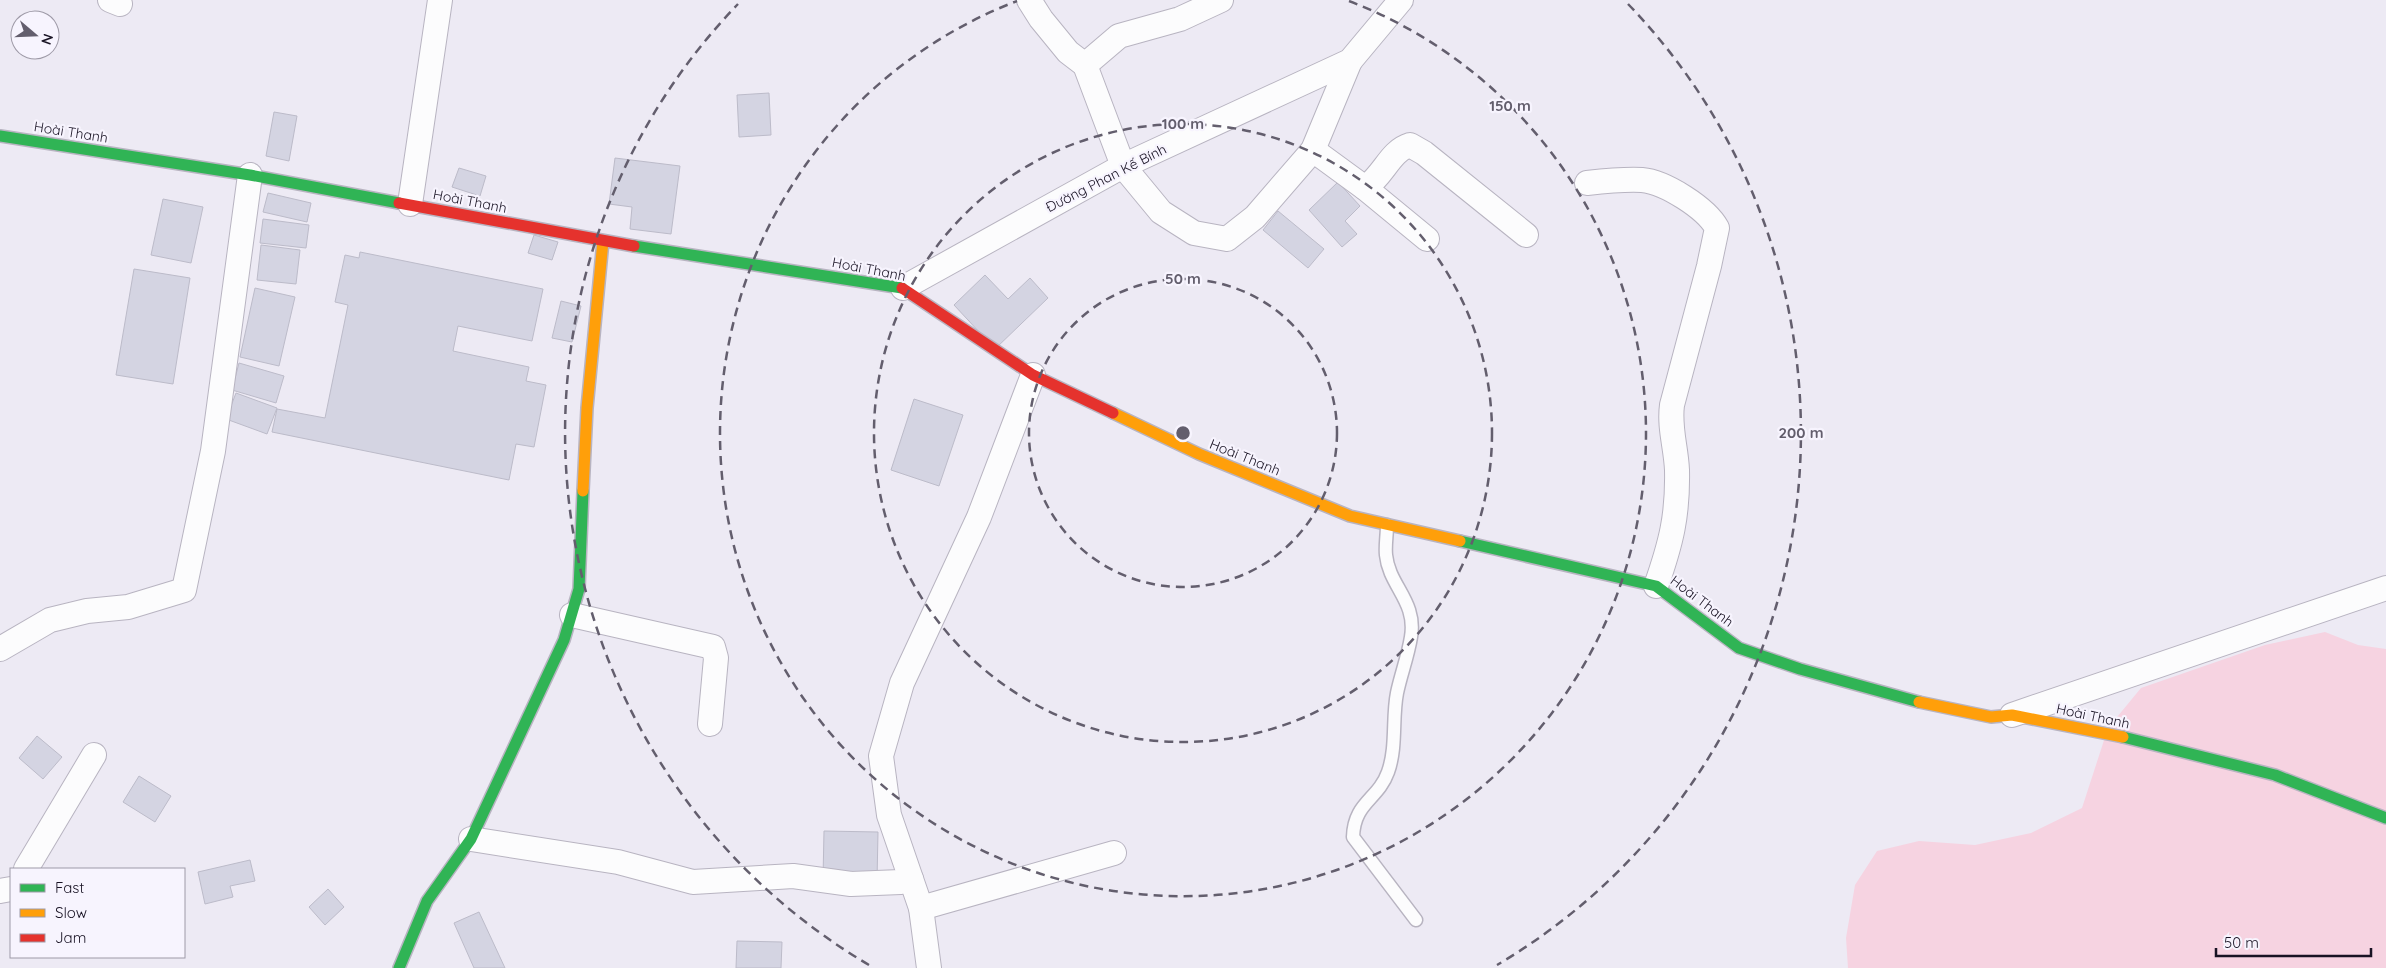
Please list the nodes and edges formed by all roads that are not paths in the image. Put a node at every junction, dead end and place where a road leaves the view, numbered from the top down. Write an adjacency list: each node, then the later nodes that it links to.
1 (440, 0): 13 (street)
2 (1029, 0): 6 (street)
3 (1220, 0): 6 (street)
4 (1401, 0): 5 (street, Đường Phan Kế Bính)
5 (1350, 61): 8 (street); 9 (street, Đường Phan Kế Bính)
6 (1085, 65): 9 (street)
7 (0, 136): 10 (street, Hoài Thanh)
8 (1313, 150): 9 (street); 12 (street)
9 (1123, 166): 17 (street, Đường Phan Kế Bính)
10 (250, 174): 13 (street, Hoài Thanh); 23 (street)
11 (1587, 183): 20 (street)
12 (1365, 188): 14 (street); 15 (street)
13 (410, 204): 16 (street, Hoài Thanh)
14 (1526, 235)
15 (1427, 239)
16 (604, 241): 17 (street, Hoài Thanh); 22 (street)
17 (903, 288): 18 (street, Hoài Thanh)
18 (1033, 375): 19 (street, Hoài Thanh); 31 (street)
19 (1387, 525): 20 (street, Hoài Thanh); 33 (lane)
20 (1656, 586): 24 (street, Hoài Thanh)
21 (2386, 588): 24 (street)
22 (572, 615): 25 (street); 28 (street)
23 (0, 649)
24 (2012, 715): 27 (street, Hoài Thanh)
25 (710, 724)
26 (94, 755): 30 (street)
27 (2386, 818)
28 (471, 839): 31 (street); 34 (street)
29 (1114, 853): 32 (street)
30 (27, 868)
31 (911, 879): 32 (street)
32 (921, 908): 35 (street)
33 (1416, 920)
34 (399, 968)
35 (929, 968)

